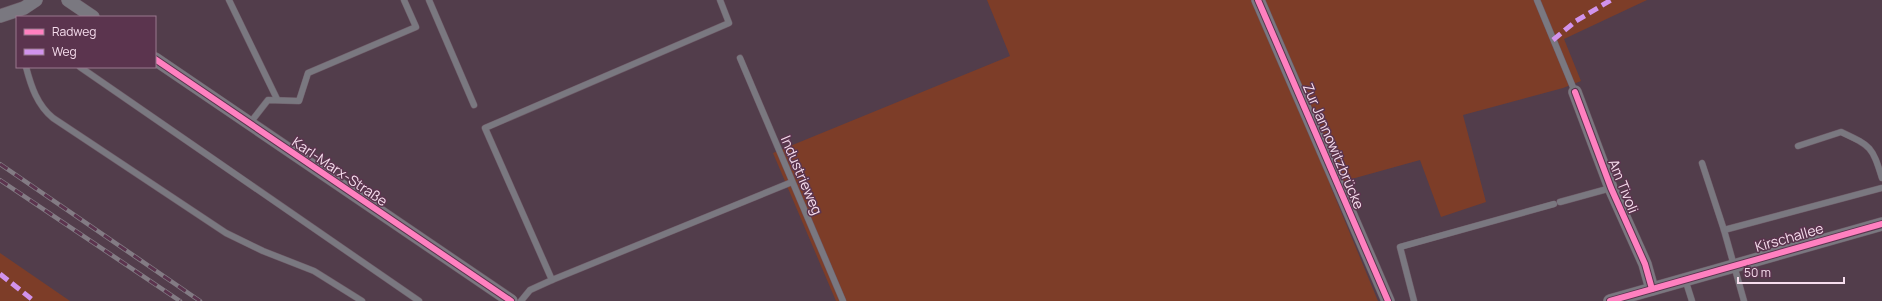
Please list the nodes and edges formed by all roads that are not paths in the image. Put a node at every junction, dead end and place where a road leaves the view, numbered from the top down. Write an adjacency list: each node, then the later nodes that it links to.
1 (36, 0): 9 (street)
2 (68, 0): 10 (street)
3 (229, 0): 16 (lane)
4 (404, 0): 16 (lane)
5 (429, 0): 17 (lane)
6 (720, 0): 29 (lane)
7 (1258, 0): 36 (street, Zur Jannowitzbrücke)
8 (1537, 0): 15 (lane, Am Tivoli)
9 (0, 16)
10 (92, 16)
11 (740, 58): 22 (lane, Industrieweg)
12 (156, 60): 18 (street, Karl-Marx-Straße)
13 (26, 68): 31 (lane)
14 (81, 68): 32 (lane)
15 (1575, 92): 23 (street, Am Tivoli)
16 (277, 99): 18 (lane)
17 (474, 105)
18 (250, 123): 33 (street, Karl-Marx-Straße)
19 (1798, 146): 21 (lane)
20 (1702, 163): 26 (lane)
21 (1882, 178)
22 (792, 182): 29 (lane); 35 (lane, Industrieweg)
23 (1612, 188): 30 (street, Am Tivoli); 37 (lane)
24 (1882, 188): 26 (lane)
25 (1882, 224): 27 (street, Kirschallee)
26 (1724, 230): 27 (lane)
27 (1734, 265): 28 (street, Kirschallee); 40 (lane)
28 (1685, 279): 30 (street, Kirschallee); 39 (lane)
29 (552, 280): 34 (lane)
30 (1652, 289): 38 (street, Kirschallee)
31 (362, 301)
32 (419, 301)
33 (512, 301)
34 (521, 301)
35 (842, 301)
36 (1388, 301)
37 (1414, 301)
38 (1610, 301)
39 (1692, 301)
40 (1744, 301)

